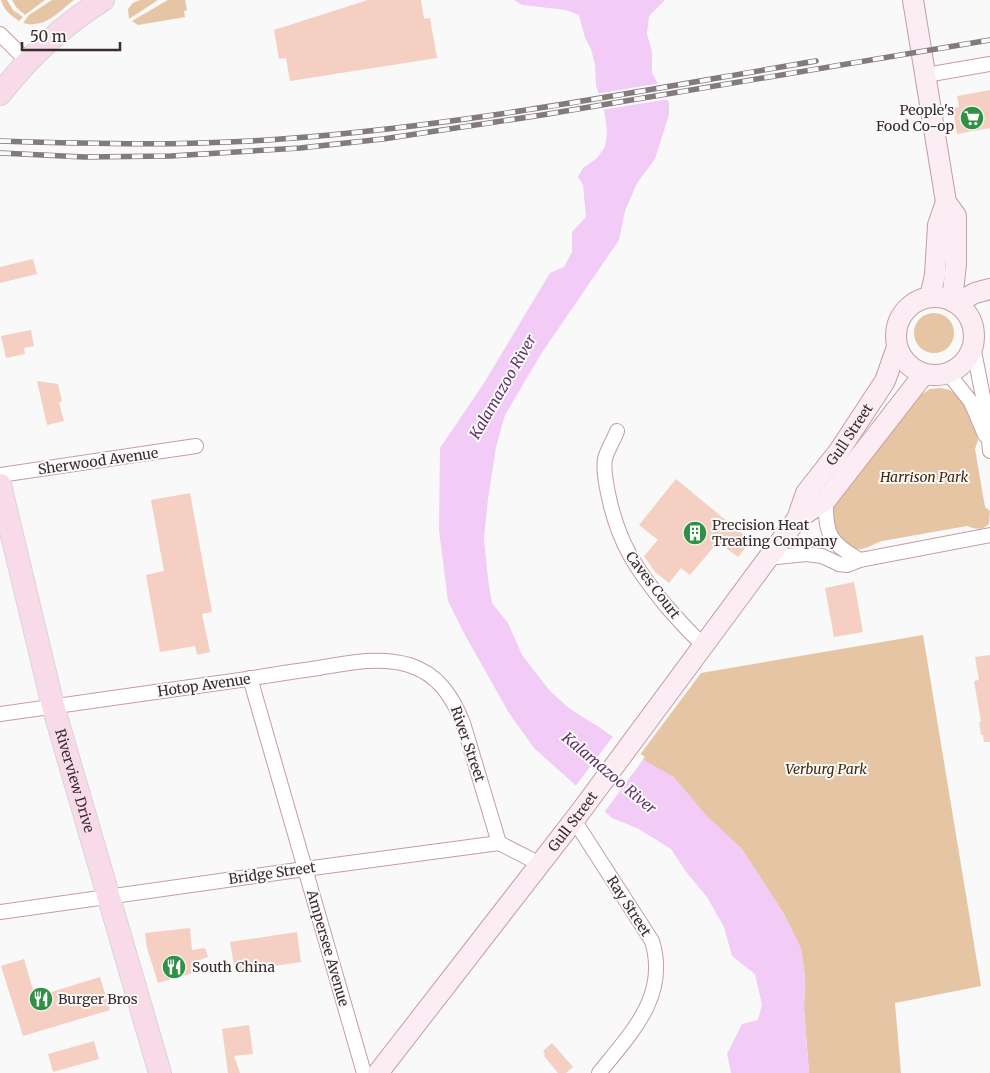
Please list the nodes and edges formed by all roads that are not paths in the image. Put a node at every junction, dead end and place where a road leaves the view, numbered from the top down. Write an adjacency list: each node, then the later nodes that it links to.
1 (103, 0): 4 (main road)
2 (913, 0): 6 (street)
3 (0, 34): 4 (street)
4 (28, 62): 7 (main road)
5 (990, 64): 6 (street)
6 (926, 75): 8 (street)
7 (0, 94)
8 (946, 202): 10 (street); 11 (street)
9 (990, 289): 11 (street)
10 (930, 297): 11 (street); 13 (street)
11 (954, 302): 12 (street)
12 (979, 333): 14 (street); 16 (street)
13 (897, 347): 15 (street); 23 (street, Gull Street)
14 (948, 373): 15 (street); 18 (street)
15 (924, 374): 22 (street, Gull Street)
16 (989, 418): 18 (street)
17 (618, 431): 27 (street, Caves Court)
18 (989, 445)
19 (196, 446): 20 (street, Sherwood Avenue)
20 (0, 475)
21 (0, 485): 30 (main road, Riverview Drive)
22 (826, 500): 23 (street, Gull Street); 26 (street)
23 (797, 519): 25 (street, Gull Street)
24 (990, 535): 26 (street)
25 (767, 558): 26 (street); 27 (street, Gull Street)
26 (860, 560)
27 (704, 645): 32 (street, Gull Street)
28 (408, 665): 29 (street, Hotop Avenue); 33 (street, River Street)
29 (250, 678): 30 (street, Hotop Avenue); 35 (street, Ampersee Avenue)
30 (53, 706): 31 (street, Hotop Avenue); 36 (main road, Riverview Drive)
31 (0, 714)
32 (576, 818): 34 (street, Gull Street); 41 (street, Ray Street)
33 (499, 843): 34 (street); 35 (street, Bridge Street)
34 (540, 864): 40 (street, Gull Street)
35 (305, 869): 36 (street, Bridge Street); 39 (street, Ampersee Avenue)
36 (109, 896): 37 (street, Bridge Street); 38 (main road, Riverview Drive)
37 (0, 912)
38 (160, 1073)
39 (364, 1073)
40 (378, 1073)
41 (599, 1073)

